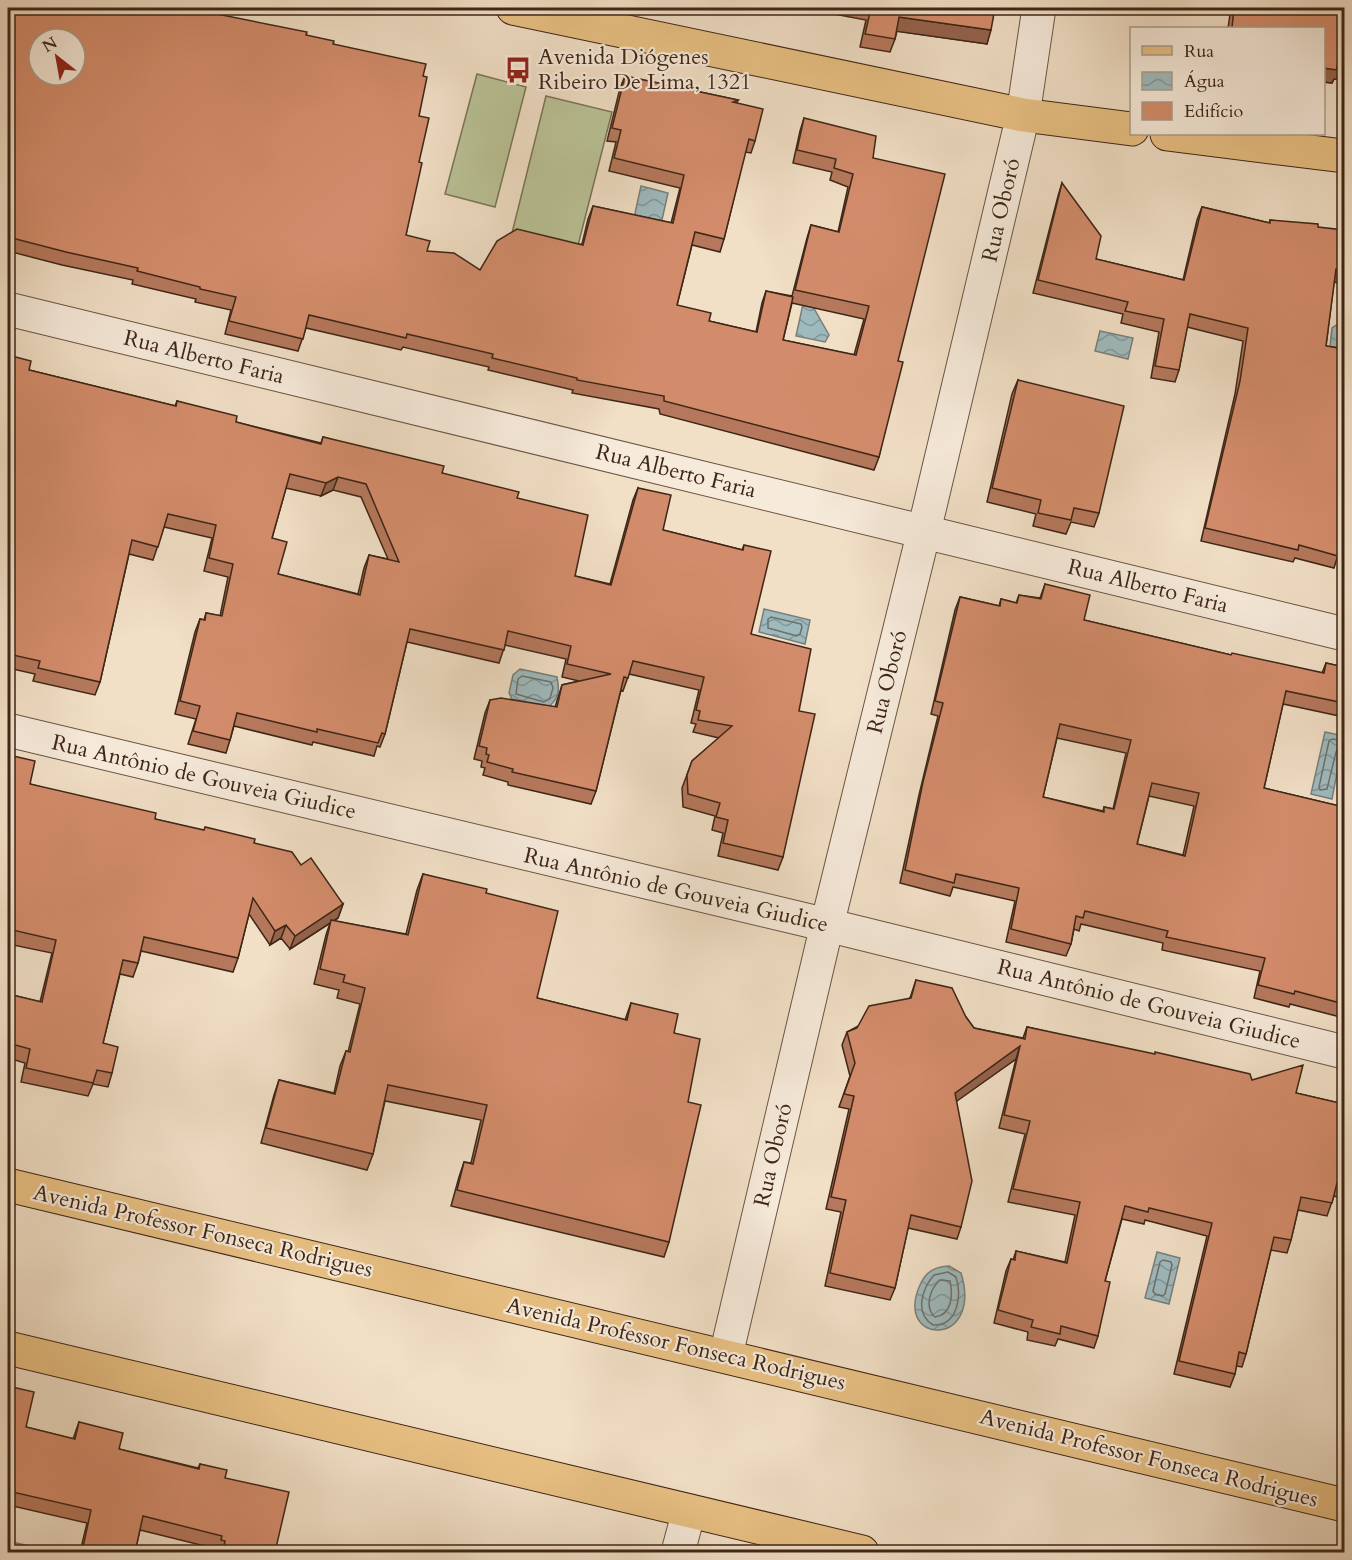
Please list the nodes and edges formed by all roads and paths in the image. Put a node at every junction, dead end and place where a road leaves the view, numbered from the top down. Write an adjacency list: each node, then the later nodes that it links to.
1 (513, 8): 3 (main road)
2 (1039, 8): 3 (street, Rua Oboró)
3 (1023, 115): 4 (main road); 8 (street, Rua Oboró)
4 (1130, 129)
5 (1175, 135): 6 (main road)
6 (1344, 156)
7 (8, 309): 8 (street, Rua Alberto Faria)
8 (924, 531): 9 (street, Rua Alberto Faria); 11 (street, Rua Oboró)
9 (1344, 634)
10 (8, 730): 11 (street, Rua Antônio de Gouveia Giudice)
11 (827, 925): 12 (street, Rua Antônio de Gouveia Giudice); 15 (street, Rua Oboró)
12 (1344, 1052)
13 (8, 1185): 15 (main road, Avenida Professor Fonseca Rodrigues)
14 (8, 1348): 17 (main road)
15 (726, 1355): 16 (main road, Avenida Professor Fonseca Rodrigues)
16 (1344, 1505)
17 (689, 1511): 18 (street); 19 (main road)
18 (678, 1552)
19 (862, 1552)

